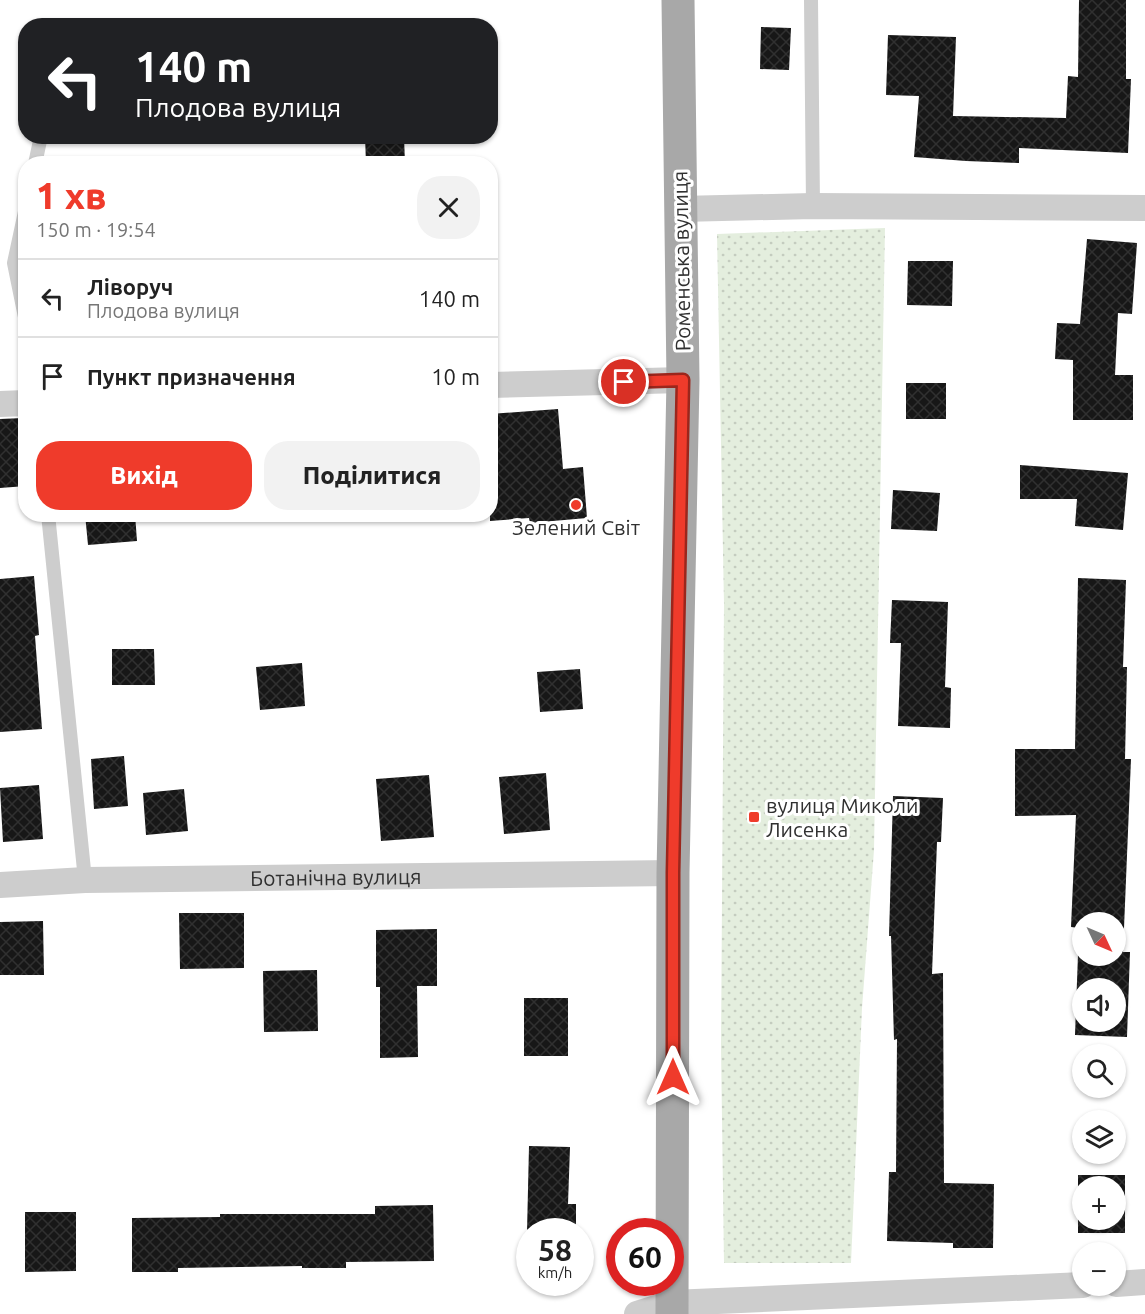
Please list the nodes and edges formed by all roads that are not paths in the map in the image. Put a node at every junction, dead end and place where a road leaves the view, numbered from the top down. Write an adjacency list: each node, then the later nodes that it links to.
1 (678, 0): 5 (main road, Роменська вулиця)
2 (811, 0): 3 (lane)
3 (813, 206): 4 (street); 5 (street)
4 (1145, 208)
5 (680, 209): 8 (main road, Роменська вулиця)
6 (18, 244): 7 (lane)
7 (18, 283)
8 (683, 380): 9 (street); 13 (main road, Роменська вулиця)
9 (498, 386)
10 (18, 403): 11 (street)
11 (0, 404)
12 (49, 522): 14 (lane)
13 (673, 873): 14 (street, Ботанічна вулиця); 19 (main road, Роменська вулиця)
14 (85, 880): 15 (street, Ботанічна вулиця)
15 (0, 885)
16 (1145, 1282): 17 (street)
17 (1126, 1283)
18 (1072, 1286): 19 (street)
19 (672, 1309): 20 (street)
20 (637, 1314)

